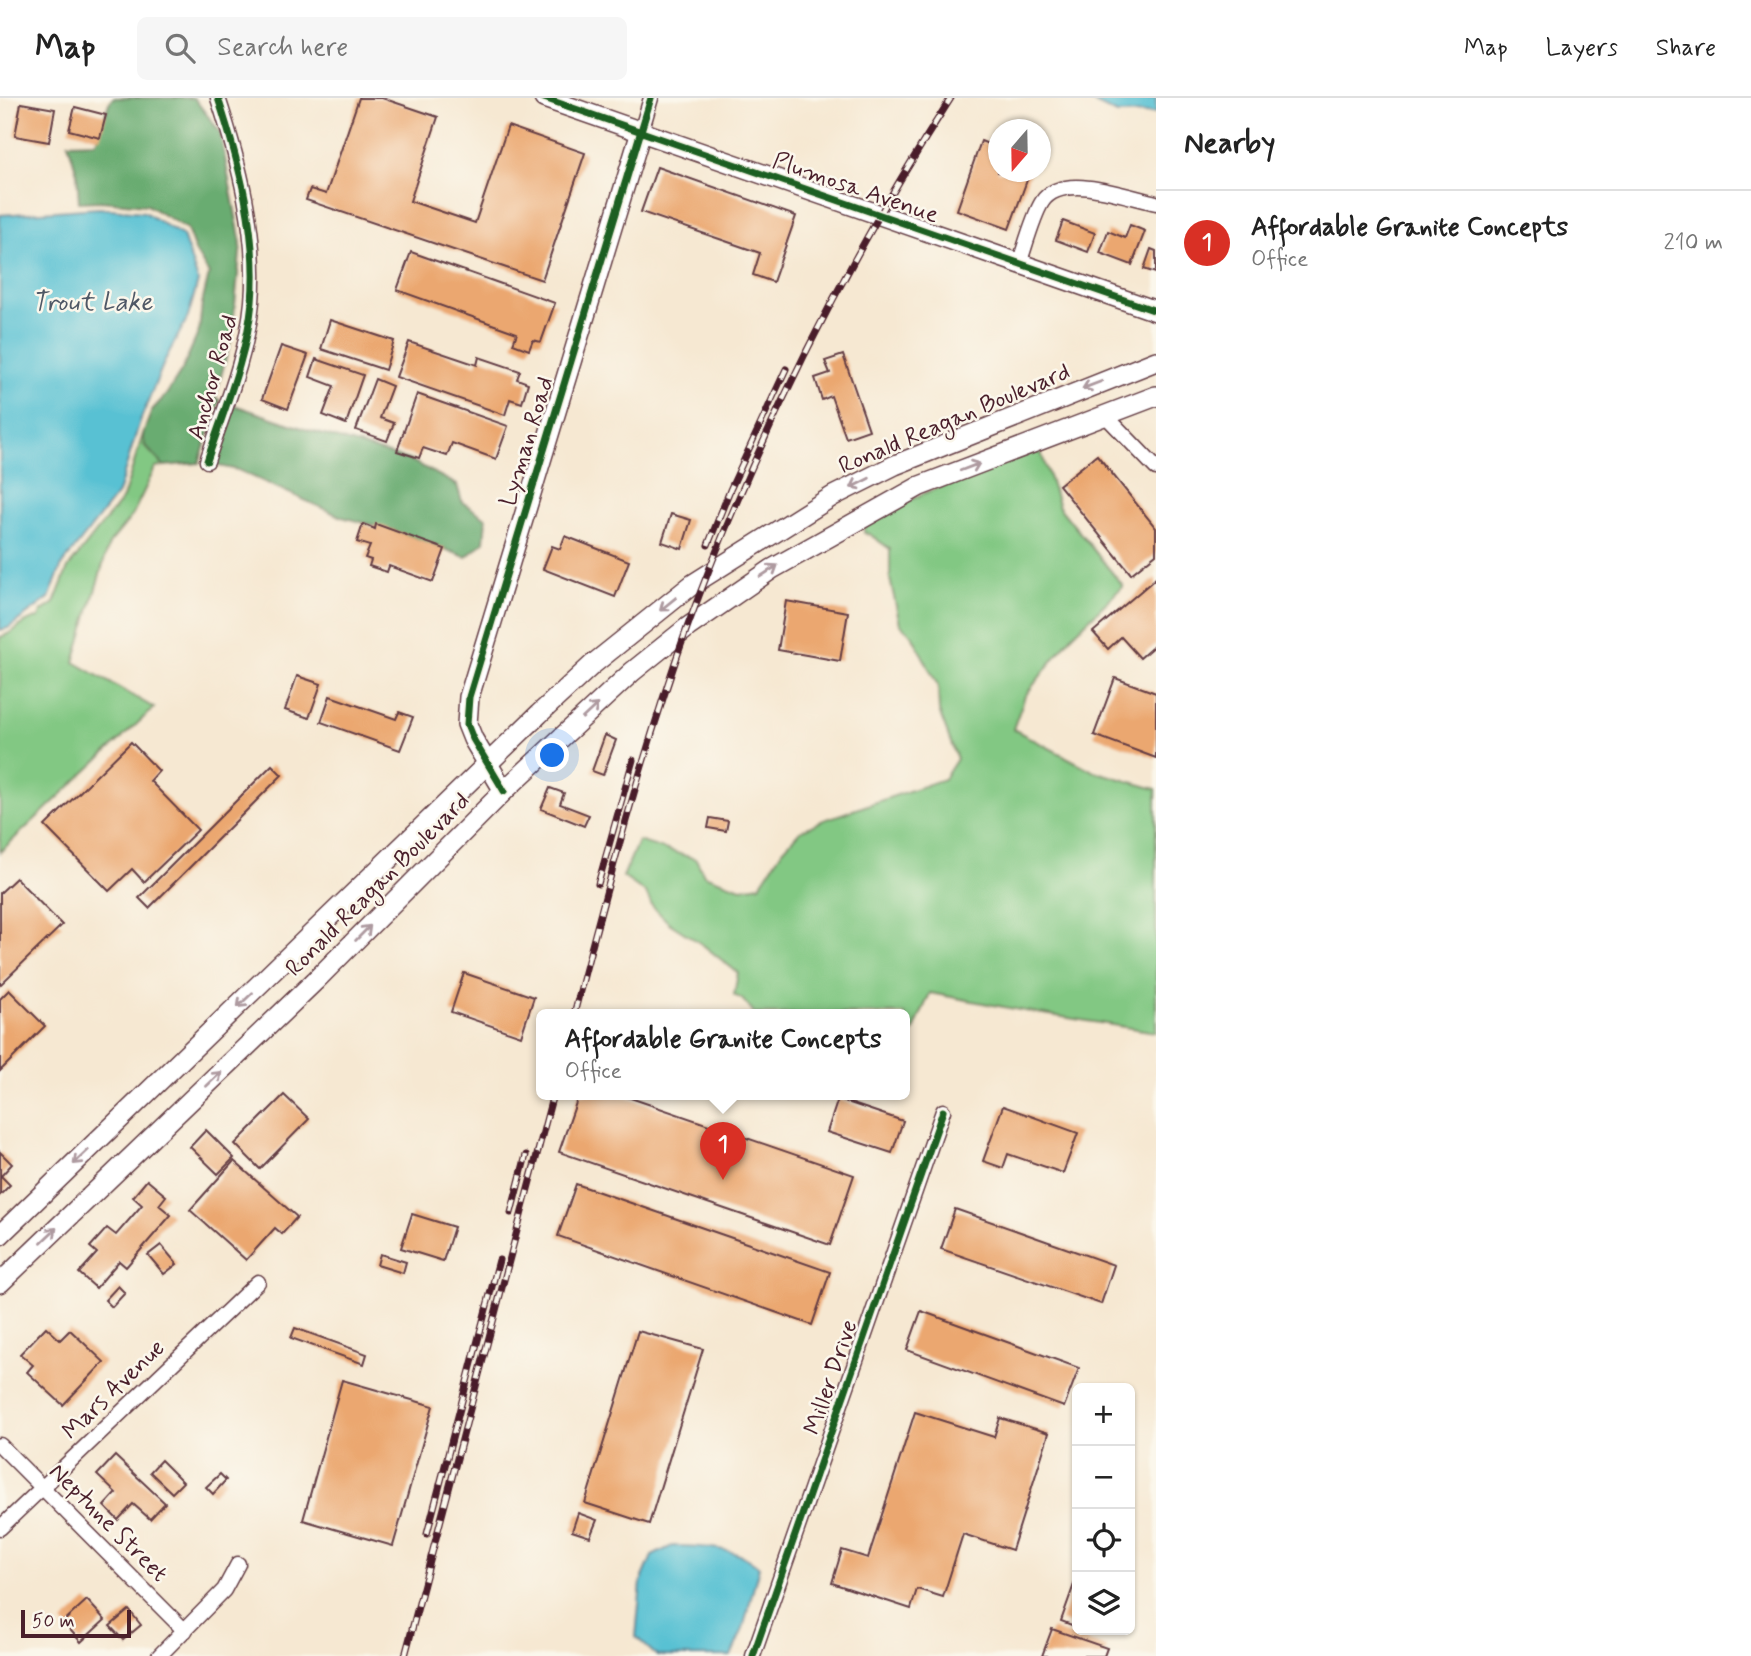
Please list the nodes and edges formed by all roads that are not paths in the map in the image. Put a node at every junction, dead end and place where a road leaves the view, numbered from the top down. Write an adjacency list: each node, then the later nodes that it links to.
1 (218, 98): 11 (street, Anchor Road)
2 (544, 98): 4 (main road, Plumosa Avenue)
3 (651, 98): 4 (street, Lyman Road)
4 (641, 132): 6 (main road, Plumosa Avenue); 13 (main road, Lyman Road)
5 (1156, 203): 6 (street)
6 (1019, 264): 7 (main road, Plumosa Avenue)
7 (1156, 311)
8 (1156, 361): 13 (main road, Ronald Reagan Boulevard, one-way to 13)
9 (1156, 396): 10 (main road, Ronald Reagan Boulevard)
10 (1105, 415): 12 (street); 14 (main road, Ronald Reagan Boulevard, one-way to 10)
11 (207, 461)
12 (1156, 468)
13 (488, 765): 14 (main road, Lyman Road); 16 (main road, Ronald Reagan Boulevard, one-way to 16)
14 (504, 791): 18 (main road, Ronald Reagan Boulevard, one-way to 14)
15 (943, 1111): 25 (street, Miller Drive)
16 (0, 1235)
17 (258, 1282): 20 (street, Mars Avenue)
18 (0, 1283)
19 (0, 1445): 20 (street, Neptune Street)
20 (43, 1488): 21 (street, Mars Avenue); 23 (street, Neptune Street)
21 (0, 1528)
22 (238, 1564): 23 (street)
23 (185, 1631): 24 (street)
24 (159, 1656)
25 (753, 1656)

